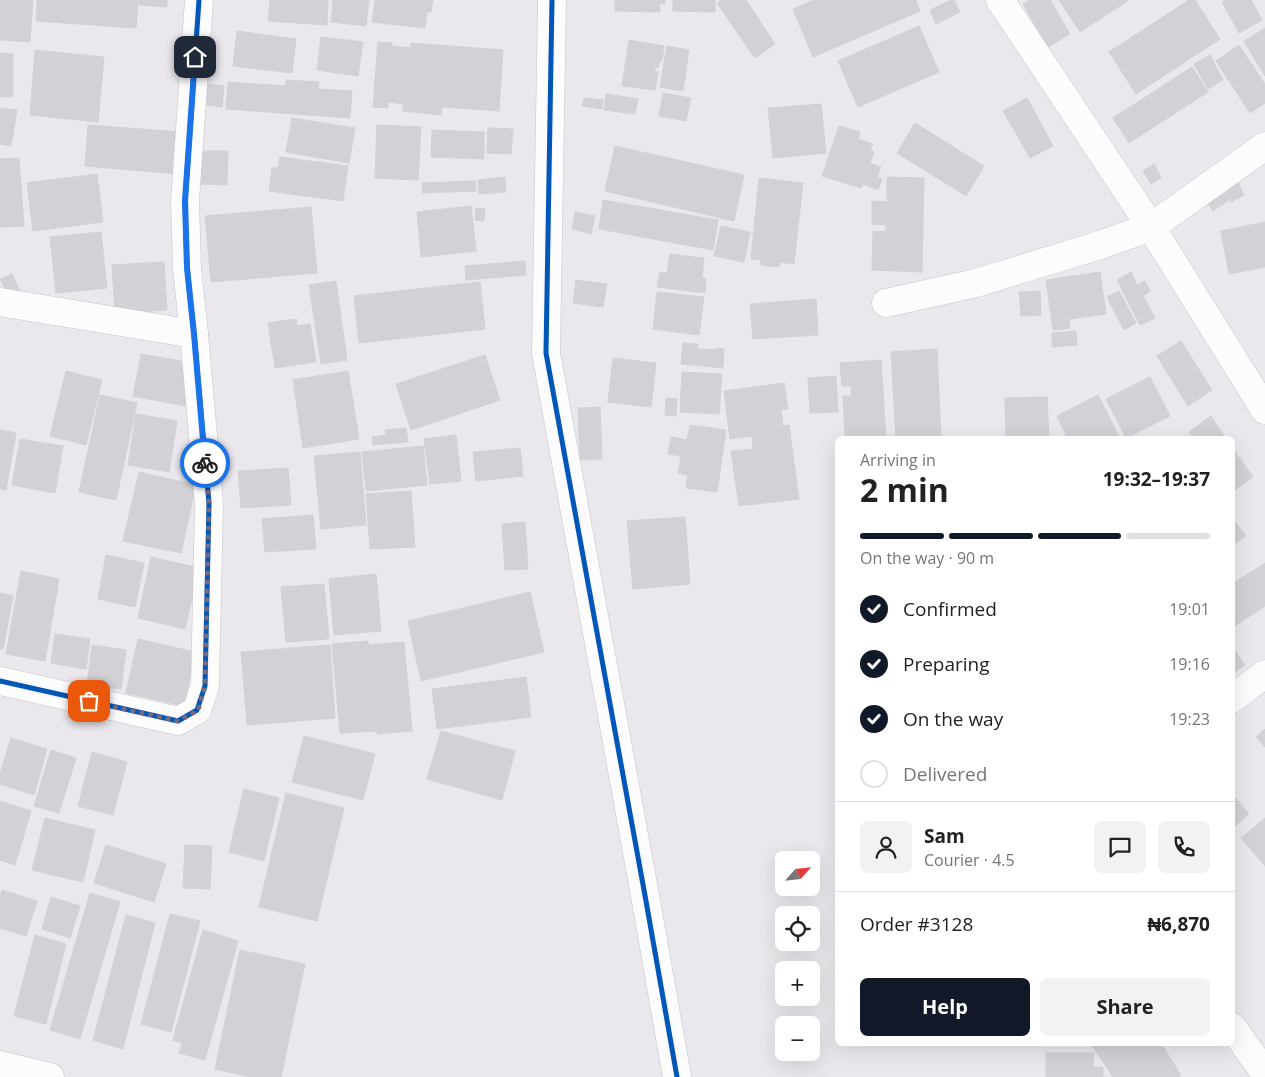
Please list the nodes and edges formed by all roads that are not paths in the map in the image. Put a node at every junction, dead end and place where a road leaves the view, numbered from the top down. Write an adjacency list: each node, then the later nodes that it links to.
1 (199, 0): 8 (street)
2 (552, 0): 17 (street)
3 (1000, 0): 5 (street)
4 (1265, 146): 5 (street)
5 (1151, 227): 7 (street); 9 (street)
6 (0, 302): 8 (street)
7 (886, 304)
8 (194, 334): 11 (street)
9 (1265, 410)
10 (1265, 674): 12 (street)
11 (0, 681)
12 (1235, 697)
13 (1235, 1032): 15 (street)
14 (0, 1065): 16 (street)
15 (1259, 1072)
16 (50, 1077)
17 (677, 1077)

